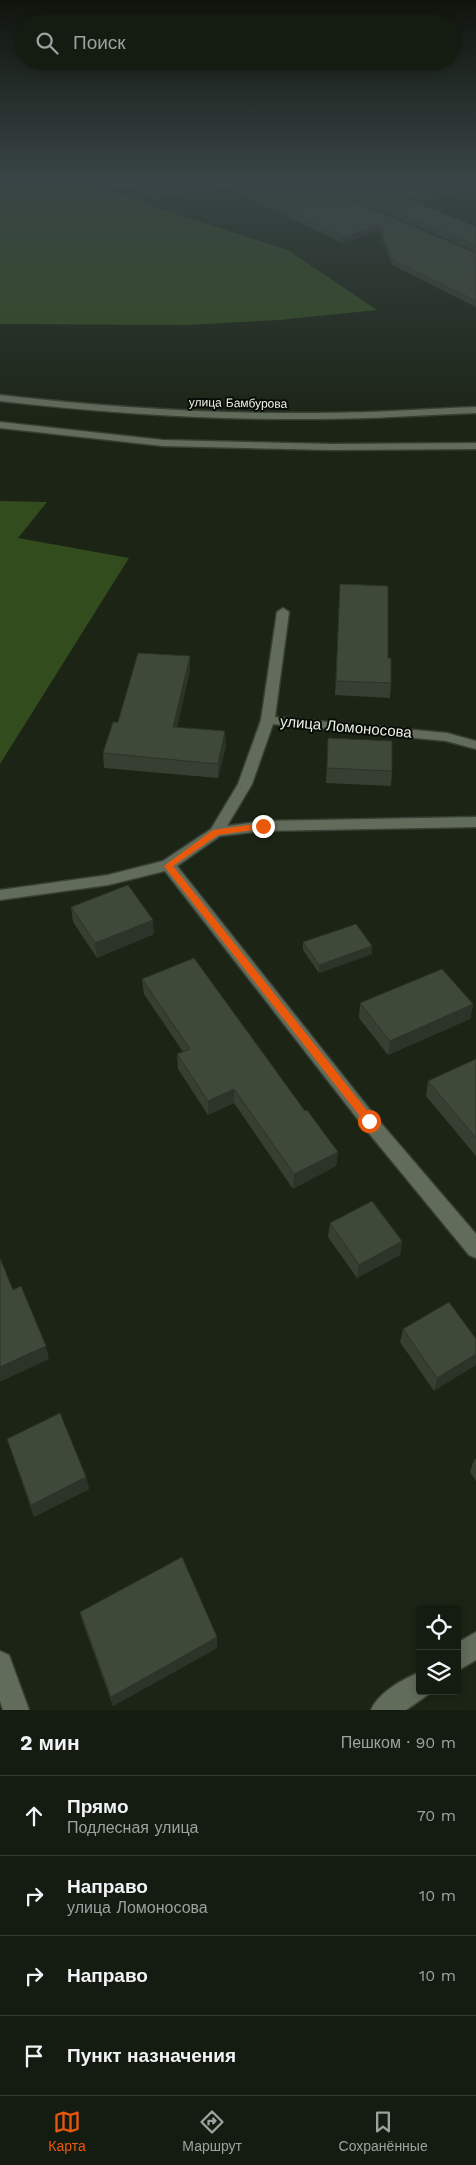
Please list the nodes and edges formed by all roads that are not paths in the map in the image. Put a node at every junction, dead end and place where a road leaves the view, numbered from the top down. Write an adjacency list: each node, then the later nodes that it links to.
1 (0, 398): 2 (street, улица Бамбурова)
2 (476, 410)
3 (0, 425): 4 (street)
4 (476, 446)
5 (283, 612): 6 (street)
6 (268, 720): 7 (street, улица Ломоносова); 9 (street, улица Ломоносова)
7 (476, 745)
8 (476, 822): 9 (street)
9 (216, 832): 10 (street, улица Ломоносова)
10 (168, 866): 11 (street, улица Ломоносова); 12 (street)
11 (0, 895)
12 (476, 1249)
13 (476, 1645): 14 (street)
14 (461, 1655)
15 (0, 1664): 17 (street)
16 (416, 1688): 18 (street)
17 (16, 1710)
18 (384, 1710)

